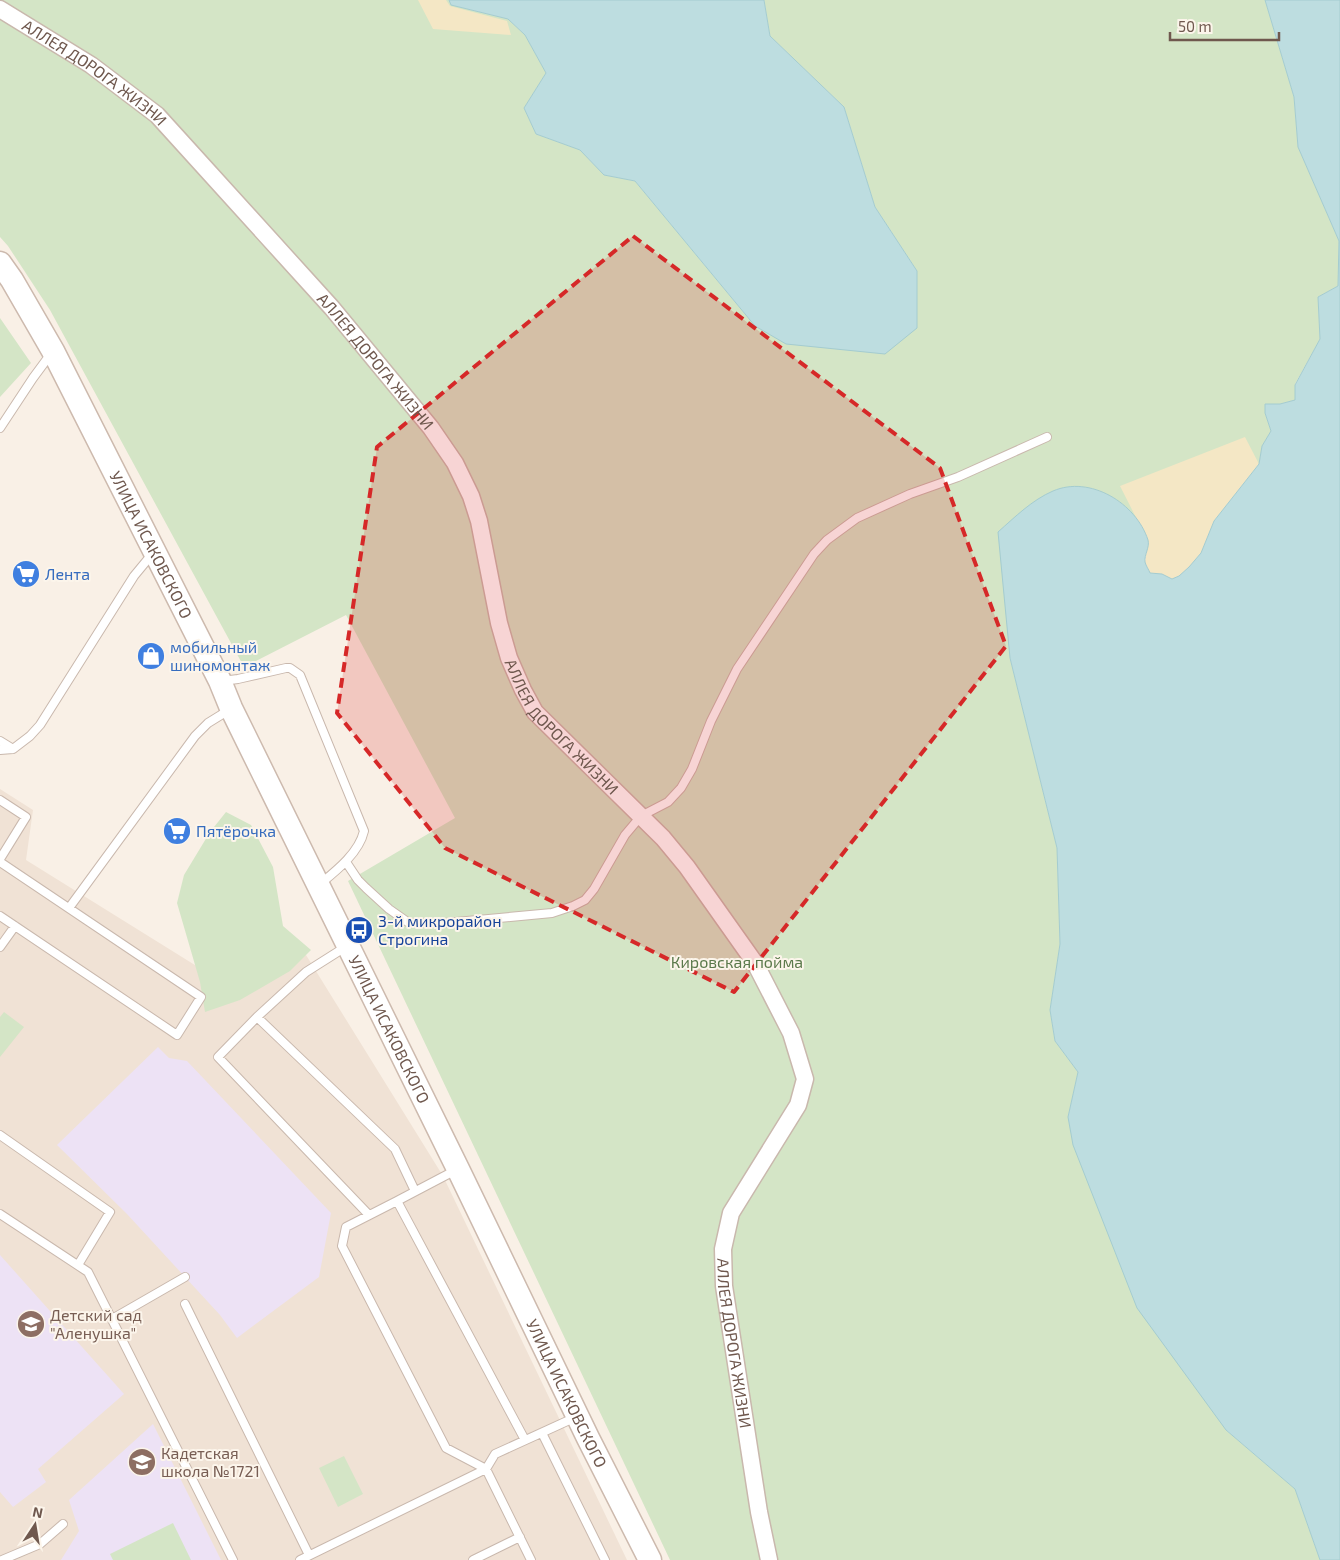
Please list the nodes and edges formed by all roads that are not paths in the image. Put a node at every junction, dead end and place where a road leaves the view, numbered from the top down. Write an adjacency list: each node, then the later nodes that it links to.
1 (0, 8): 13 (street, АЛЛЕЯ ДОРОГА ЖИЗНИ)
2 (0, 263): 3 (street, УЛИЦА ИСАКОВСКОГО)
3 (53, 351): 4 (lane); 6 (street, УЛИЦА ИСАКОВСКОГО)
4 (0, 428)
5 (1047, 436): 13 (lane)
6 (154, 552): 7 (street, УЛИЦА ИСАКОВСКОГО); 10 (lane)
7 (220, 681): 8 (street, УЛИЦА ИСАКОВСКОГО); 15 (lane)
8 (231, 708): 16 (street, УЛИЦА ИСАКОВСКОГО); 17 (lane)
9 (0, 741): 10 (lane)
10 (13, 749): 11 (lane)
11 (0, 750)
12 (0, 800): 14 (lane)
13 (641, 816): 15 (lane); 47 (street, АЛЛЕЯ ДОРОГА ЖИЗНИ)
14 (0, 860): 17 (lane)
15 (346, 862): 16 (lane)
16 (319, 885): 20 (street, УЛИЦА ИСАКОВСКОГО)
17 (70, 908): 19 (lane)
18 (0, 916): 19 (lane)
19 (15, 926): 21 (lane)
20 (347, 946): 22 (lane); 24 (street, УЛИЦА ИСАКОВСКОГО)
21 (0, 947)
22 (257, 1017): 25 (lane); 28 (lane)
23 (0, 1135): 29 (lane)
24 (458, 1169): 25 (lane); 33 (street, УЛИЦА ИСАКОВСКОГО)
25 (415, 1191): 26 (lane)
26 (397, 1201): 28 (lane); 35 (lane)
27 (0, 1214): 29 (lane)
28 (369, 1215): 36 (lane)
29 (78, 1265): 32 (lane)
30 (185, 1277): 32 (lane)
31 (185, 1304): 39 (lane)
32 (112, 1319): 41 (lane)
33 (578, 1416): 34 (lane); 46 (street, УЛИЦА ИСАКОВСКОГО)
34 (542, 1433): 35 (lane); 45 (lane)
35 (525, 1440): 36 (lane)
36 (486, 1469): 38 (lane); 39 (lane)
37 (63, 1524): 40 (lane)
38 (520, 1537): 43 (lane); 44 (lane)
39 (309, 1555): 42 (lane)
40 (2, 1560)
41 (233, 1560)
42 (300, 1560)
43 (473, 1560)
44 (531, 1560)
45 (605, 1560)
46 (650, 1560)
47 (769, 1560)

